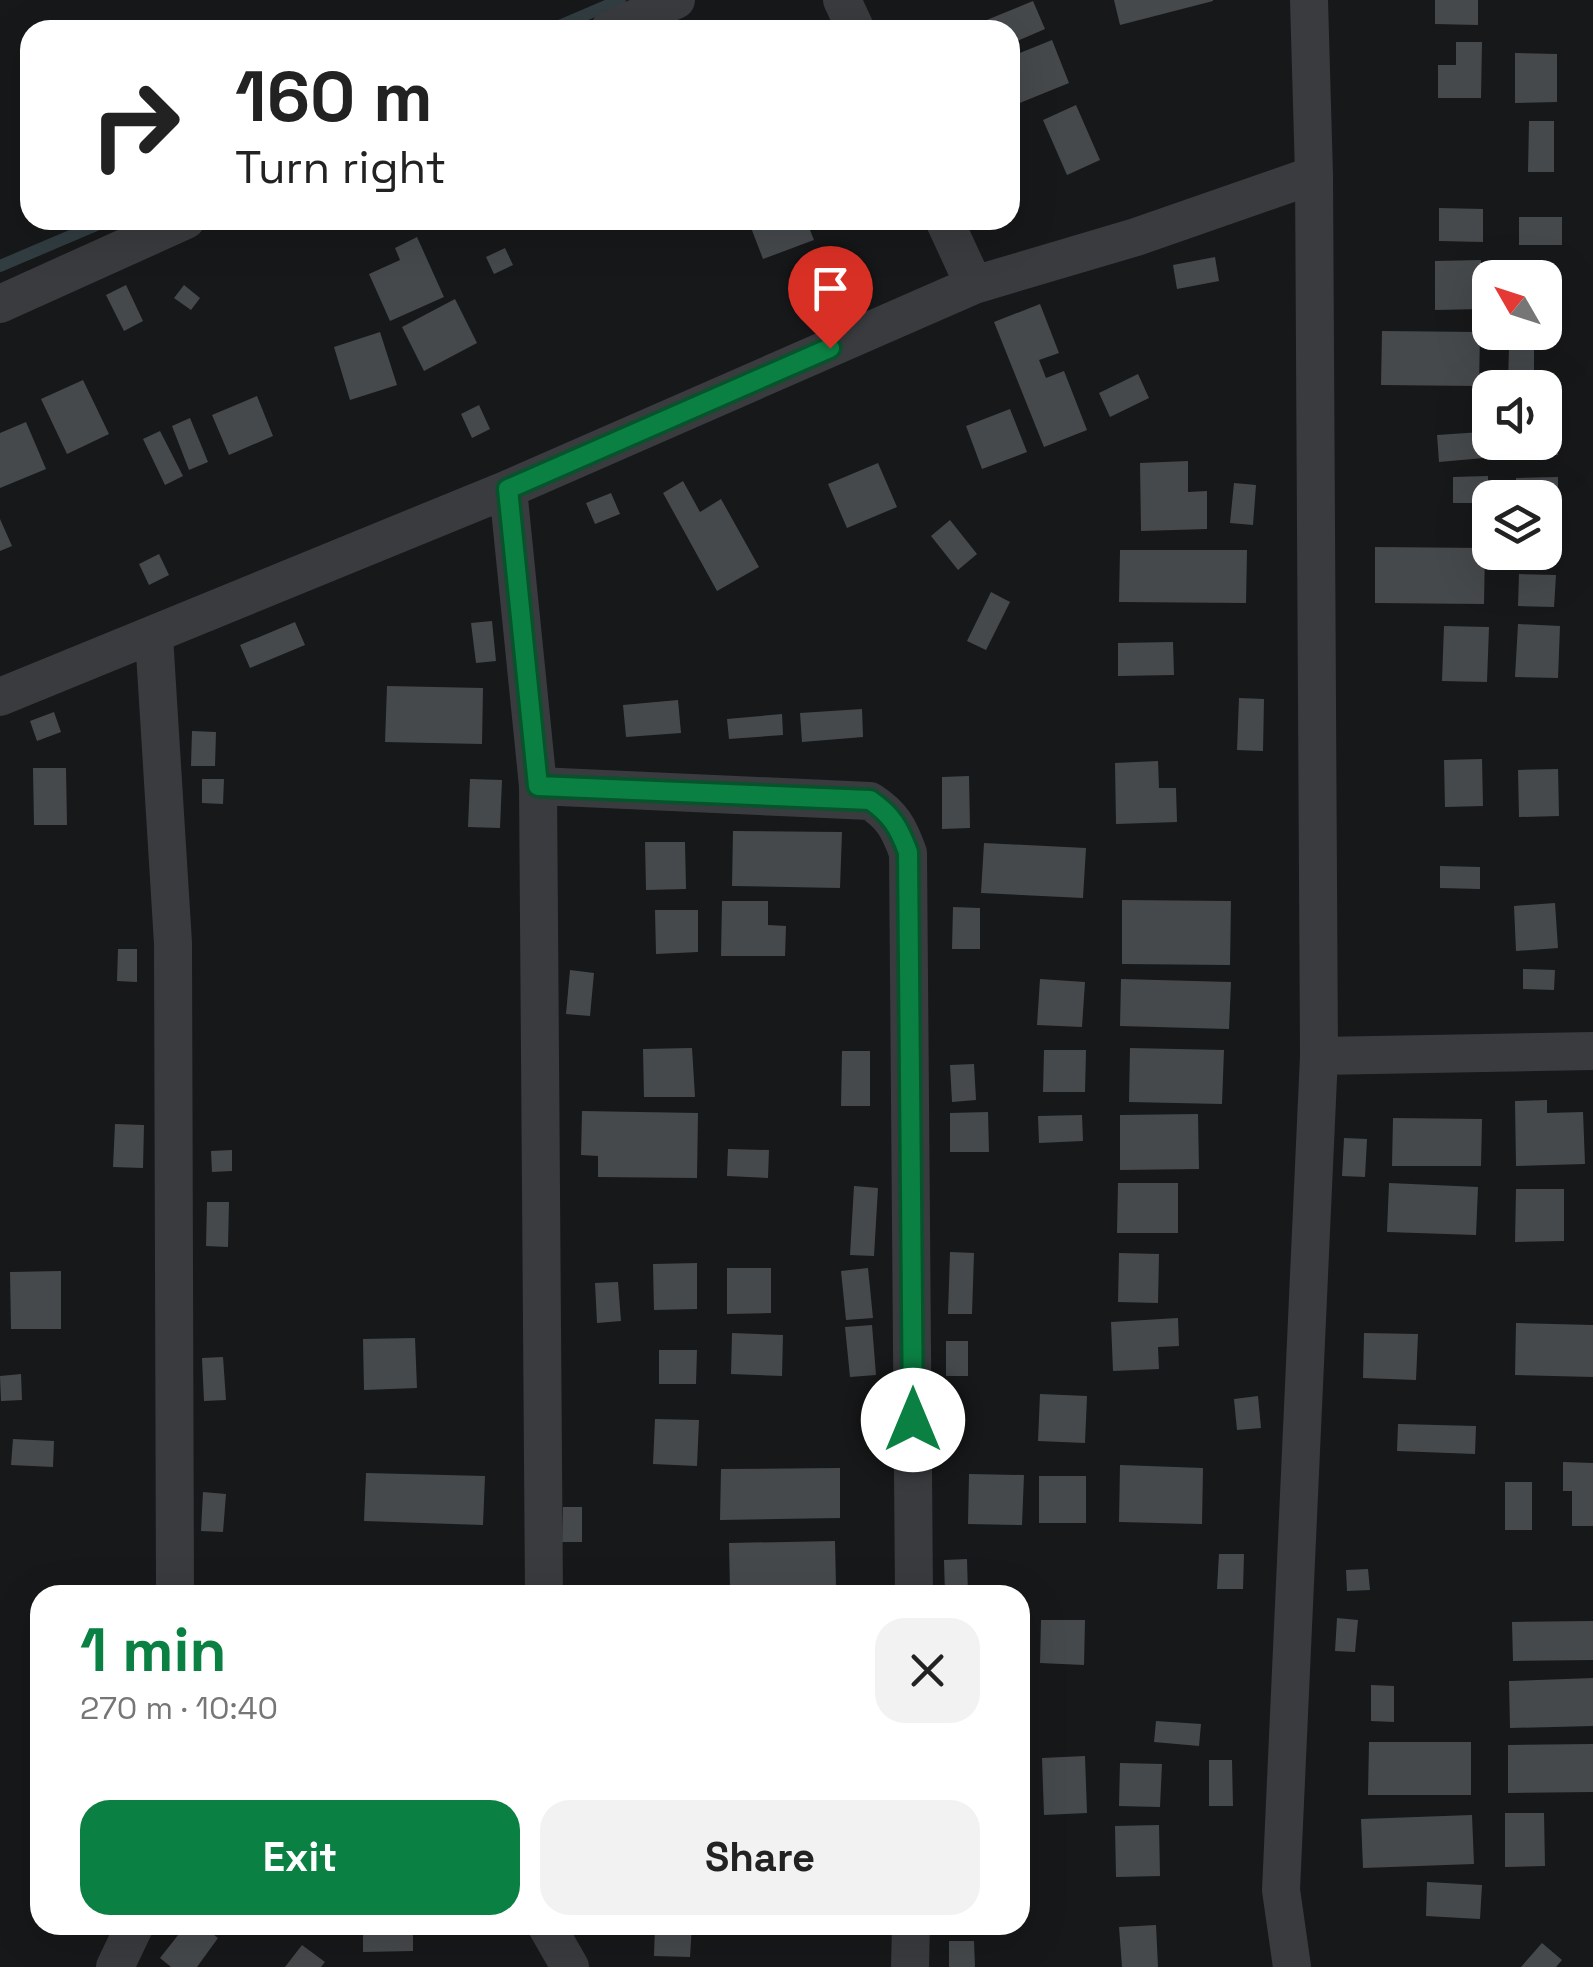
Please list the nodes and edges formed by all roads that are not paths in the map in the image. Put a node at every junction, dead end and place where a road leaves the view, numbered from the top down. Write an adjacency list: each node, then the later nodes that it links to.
1 (676, 0): 3 (street)
2 (1309, 0): 4 (street)
3 (632, 20)
4 (1314, 176): 7 (street); 14 (street)
5 (164, 230): 8 (street)
6 (949, 230): 7 (street)
7 (974, 285): 9 (street)
8 (0, 304)
9 (508, 489): 10 (street); 12 (street)
10 (154, 636): 11 (street); 15 (street)
11 (0, 697)
12 (538, 786): 16 (street); 17 (street)
13 (1593, 1051): 14 (street)
14 (1319, 1056): 24 (street)
15 (175, 1585)
16 (544, 1585)
17 (914, 1585)
18 (130, 1935): 21 (street)
19 (552, 1935): 22 (street)
20 (912, 1935): 23 (street)
21 (115, 1967)
22 (570, 1967)
23 (910, 1967)
24 (1292, 1967)

